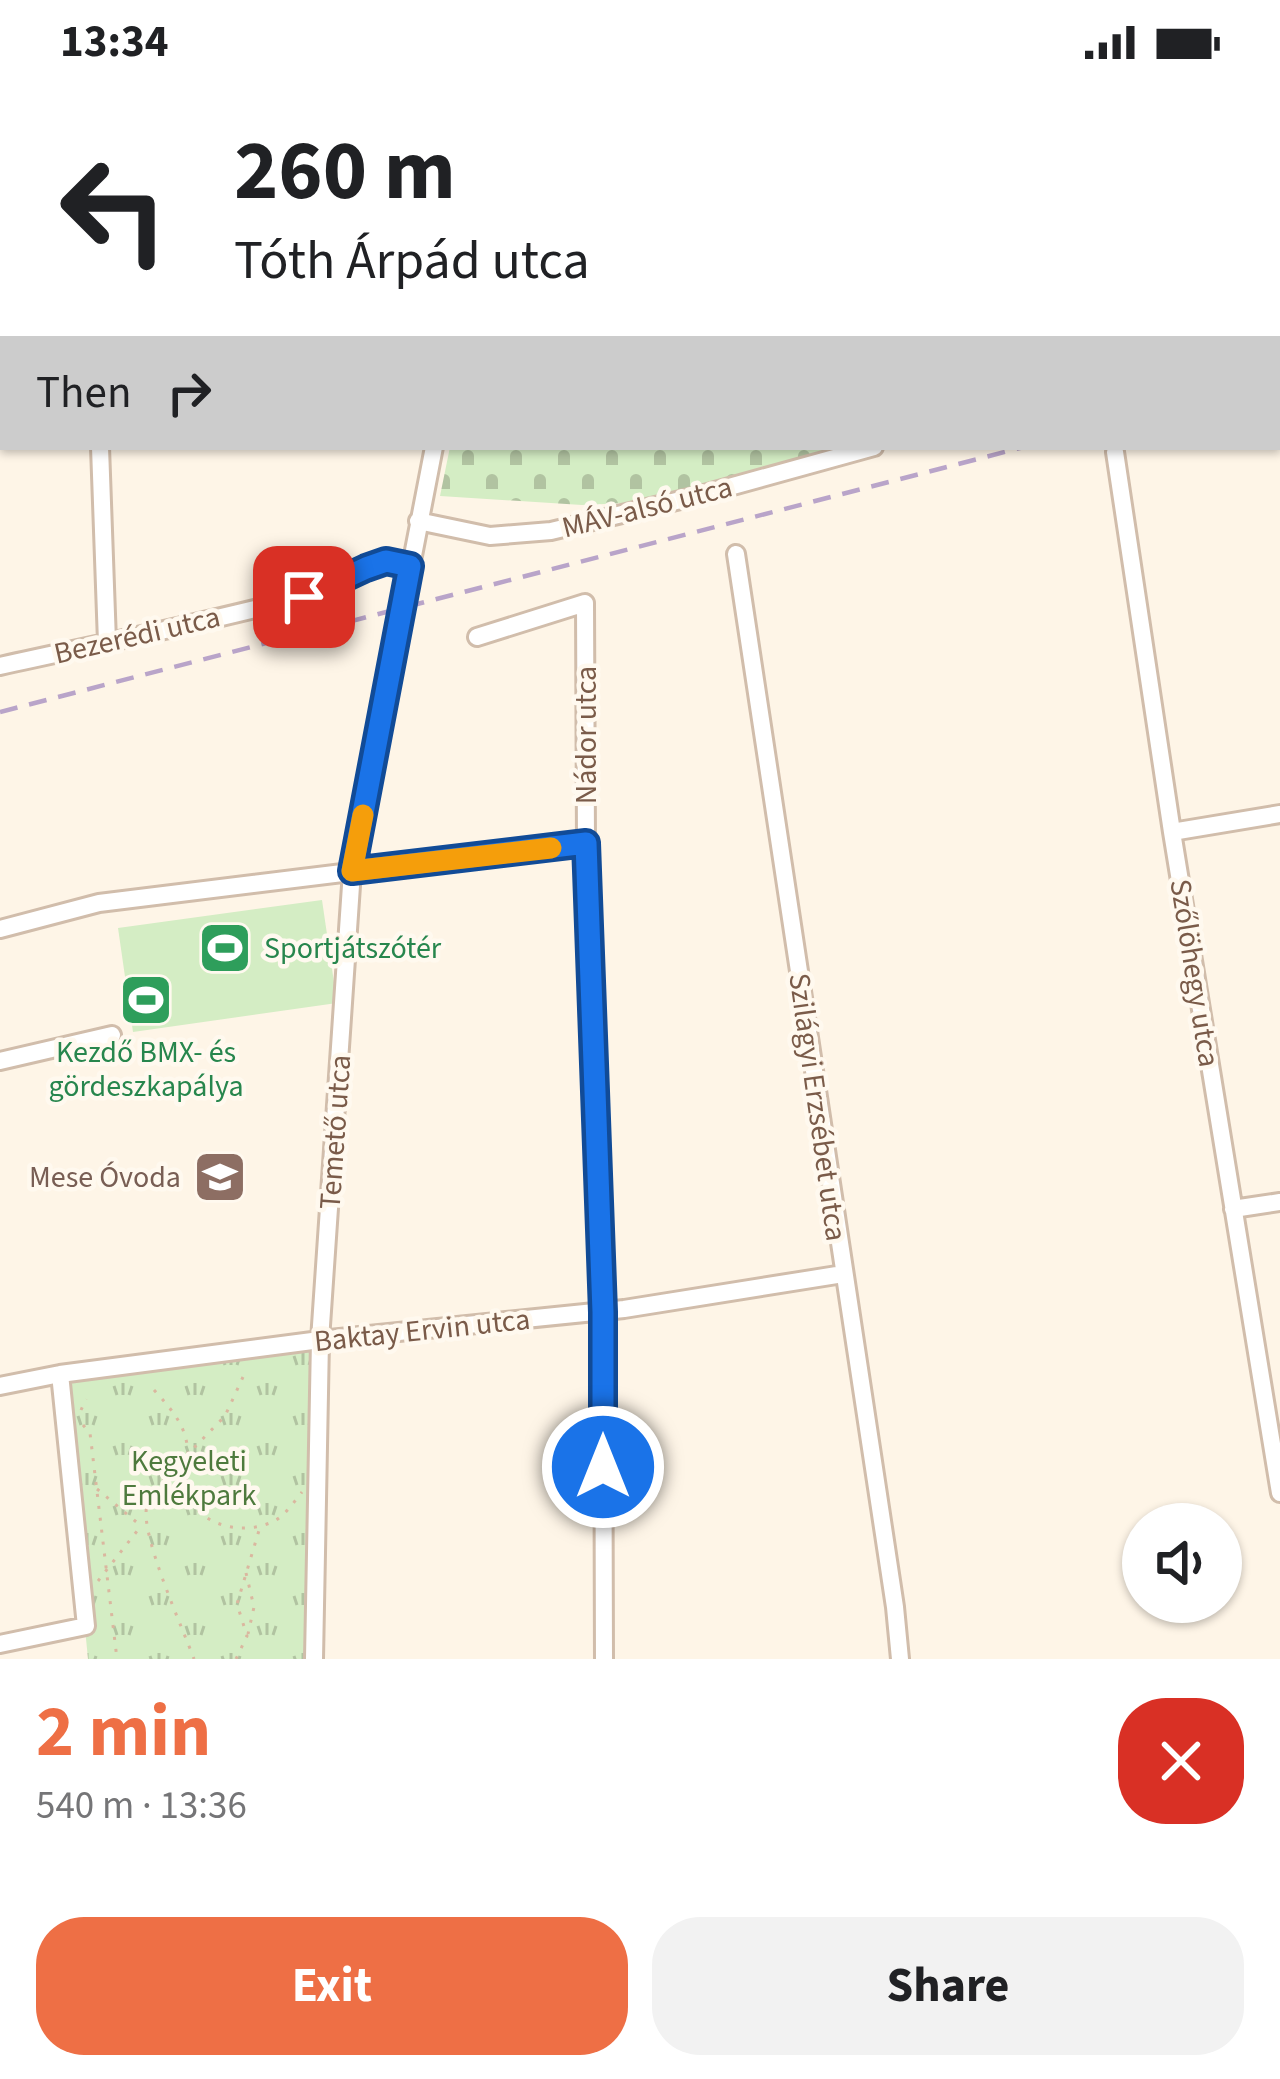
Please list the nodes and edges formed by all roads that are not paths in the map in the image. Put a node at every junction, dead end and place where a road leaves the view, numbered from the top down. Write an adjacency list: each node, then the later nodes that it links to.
1 (100, 450): 9 (street)
2 (433, 450): 5 (street, Temető utca)
3 (863, 450): 5 (street, MÁV-alsó utca)
4 (1115, 452): 12 (street, Szőlöhegy utca)
5 (418, 521): 7 (street, Temető utca)
6 (736, 554): 20 (street, Szilágyi Erzsébet utca)
7 (410, 566): 9 (street, Bezerédi utca); 14 (street, Temető utca)
8 (477, 637): 13 (street, Nádor utca)
9 (107, 642): 10 (street, Bezerédi utca)
10 (0, 666)
11 (1280, 814): 12 (street)
12 (1172, 832): 19 (street, Szőlöhegy utca)
13 (586, 843): 14 (street); 21 (street, Nádor utca)
14 (352, 871): 15 (street); 22 (street, Temető utca)
15 (0, 929)
16 (112, 1035): 17 (street)
17 (0, 1061)
18 (1280, 1202): 19 (street)
19 (1233, 1209): 25 (street, Szőlöhegy utca)
20 (843, 1274): 21 (street, Baktay Ervin utca); 29 (street, Szilágyi Erzsébet utca)
21 (603, 1312): 22 (street, Baktay Ervin utca); 28 (street, Nádor utca)
22 (320, 1340): 23 (street, Baktay Ervin utca); 27 (street, Temető utca)
23 (60, 1373): 24 (street, Baktay Ervin utca); 26 (street)
24 (0, 1386)
25 (1280, 1493)
26 (0, 1644)
27 (314, 1659)
28 (604, 1659)
29 (900, 1659)

